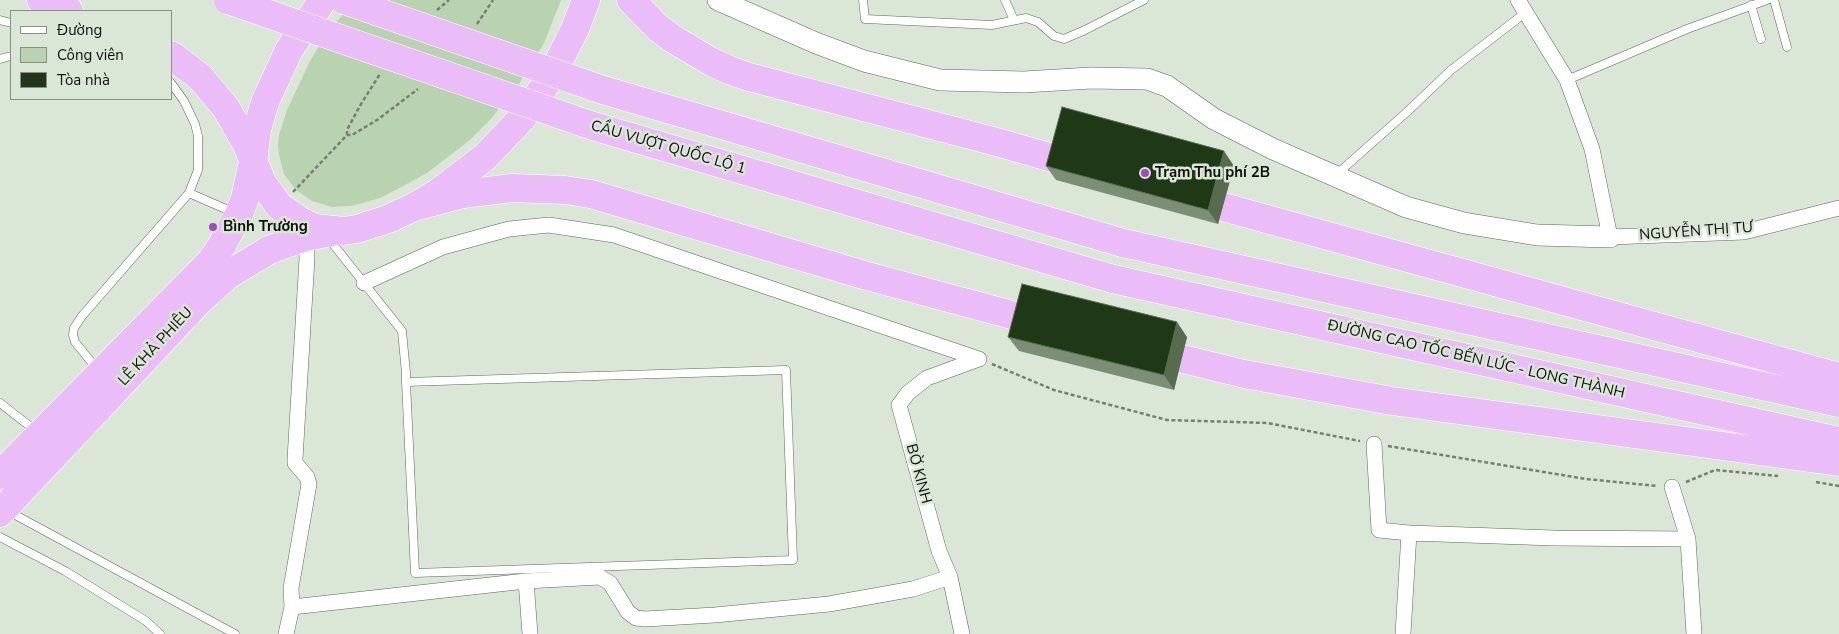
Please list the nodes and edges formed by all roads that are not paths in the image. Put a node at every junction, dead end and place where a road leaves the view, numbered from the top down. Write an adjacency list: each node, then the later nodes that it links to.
1 (41, 0): 15 (highway)
2 (228, 0): 32 (highway, CẦU VƯỢT QUỐC LỘ 1, bridge)
3 (323, 0): 22 (highway, LÊ KHẢ PHIÊU)
4 (344, 0): 40 (highway, bridge)
5 (586, 0): 27 (highway)
6 (631, 0): 23 (highway)
7 (718, 0): 24 (street)
8 (864, 0): 16 (lane)
9 (1005, 0): 16 (lane)
10 (1144, 0): 16 (lane)
11 (1767, 0): 13 (lane)
12 (1774, 0): 18 (lane)
13 (1751, 5): 17 (lane); 20 (lane)
14 (1522, 7): 20 (street); 24 (lane)
15 (66, 10)
16 (1014, 20)
17 (1761, 39)
18 (1787, 47)
19 (172, 56): 22 (highway)
20 (1567, 80): 31 (street)
21 (172, 85): 26 (lane)
22 (253, 162): 29 (highway, LÊ KHẢ PHIÊU); 30 (highway)
23 (1106, 173)
24 (1335, 176): 31 (street)
25 (1163, 190): 37 (highway)
26 (189, 193): 29 (lane); 36 (lane)
27 (414, 207): 30 (highway); 34 (highway)
28 (1839, 208): 31 (street, NGUYỄN THỊ TƯ)
29 (238, 214): 36 (highway, LÊ KHẢ PHIÊU)
30 (324, 234): 33 (lane); 47 (highway, LÊ KHẢ PHIÊU); 53 (street)
31 (1610, 237)
32 (1113, 279): 42 (highway, ĐƯỜNG CAO TỐC BẾN LỨC - LONG THÀNH)
33 (364, 283): 38 (lane); 51 (street, BỜ KINH)
34 (1070, 330)
35 (1119, 343): 44 (highway)
36 (101, 373): 41 (highway, LÊ KHẢ PHIÊU)
37 (1839, 377)
38 (406, 382): 38 (lane)
39 (0, 403): 41 (lane)
40 (1839, 403)
41 (41, 435): 45 (highway, LÊ KHẢ PHIÊU)
42 (1839, 441)
43 (1374, 444): 48 (street)
44 (1839, 462)
45 (0, 476)
46 (1672, 487): 50 (street)
47 (2, 511): 55 (lane)
48 (1409, 533): 50 (street); 59 (street)
49 (0, 538): 54 (lane)
50 (1688, 539): 60 (street)
51 (950, 577): 52 (street); 58 (street, BỜ KINH)
52 (526, 581): 53 (street); 57 (street)
53 (292, 607): 56 (street)
54 (160, 634)
55 (235, 634)
56 (286, 634)
57 (530, 634)
58 (962, 634)
59 (1403, 634)
60 (1694, 634)

